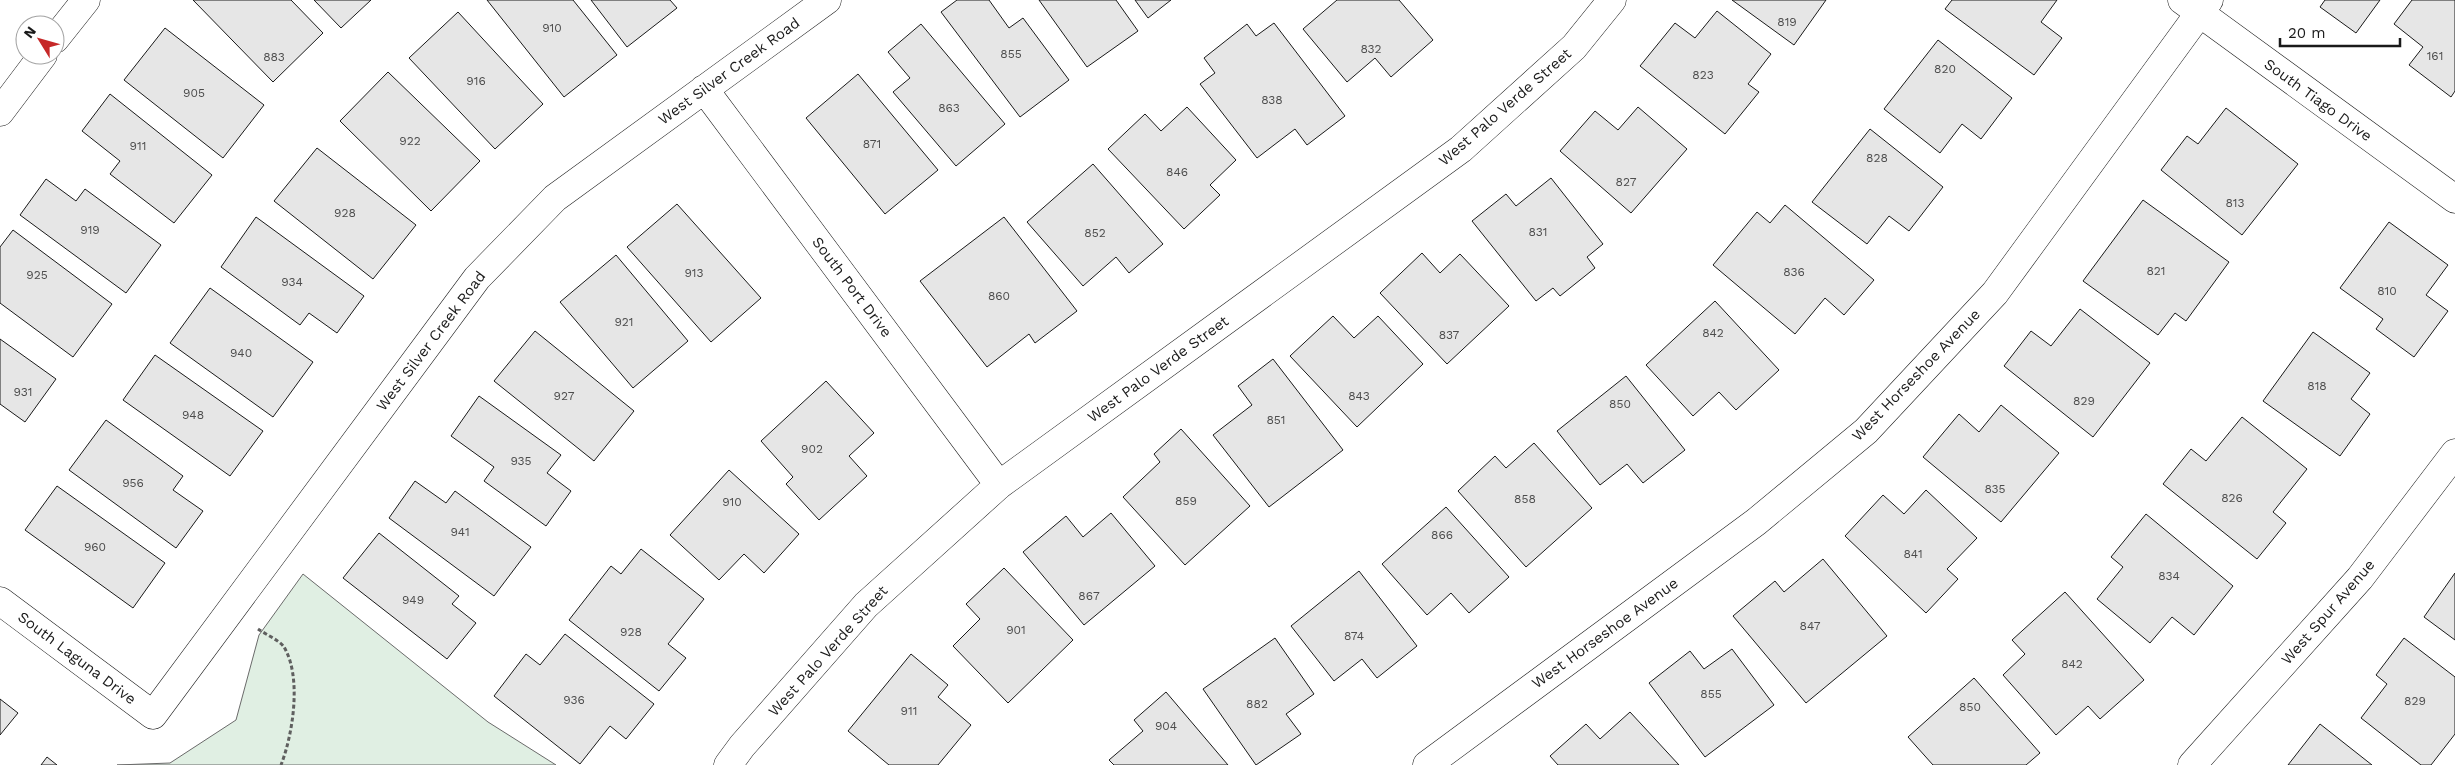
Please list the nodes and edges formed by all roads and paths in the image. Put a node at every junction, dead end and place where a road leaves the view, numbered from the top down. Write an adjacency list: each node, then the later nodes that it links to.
1 (86, 0): 5 (street)
2 (827, 0): 7 (street, West Silver Creek Road)
3 (1612, 0): 11 (street, West Palo Verde Street)
4 (2197, 4): 9 (street, South Tiago Drive); 17 (street, West Horseshoe Avenue)
5 (65, 26)
6 (35, 65): 8 (street)
7 (704, 90): 11 (street, South Port Drive); 13 (street, West Silver Creek Road)
8 (0, 112)
9 (2455, 199)
10 (2455, 453): 18 (street, West Spur Avenue)
11 (999, 484): 16 (street, West Palo Verde Street)
12 (0, 601): 14 (street, South Laguna Drive)
13 (232, 610): 14 (street, West Silver Creek Road); 15 (path)
14 (153, 715)
15 (281, 765)
16 (728, 765)
17 (1427, 765)
18 (2192, 765)

